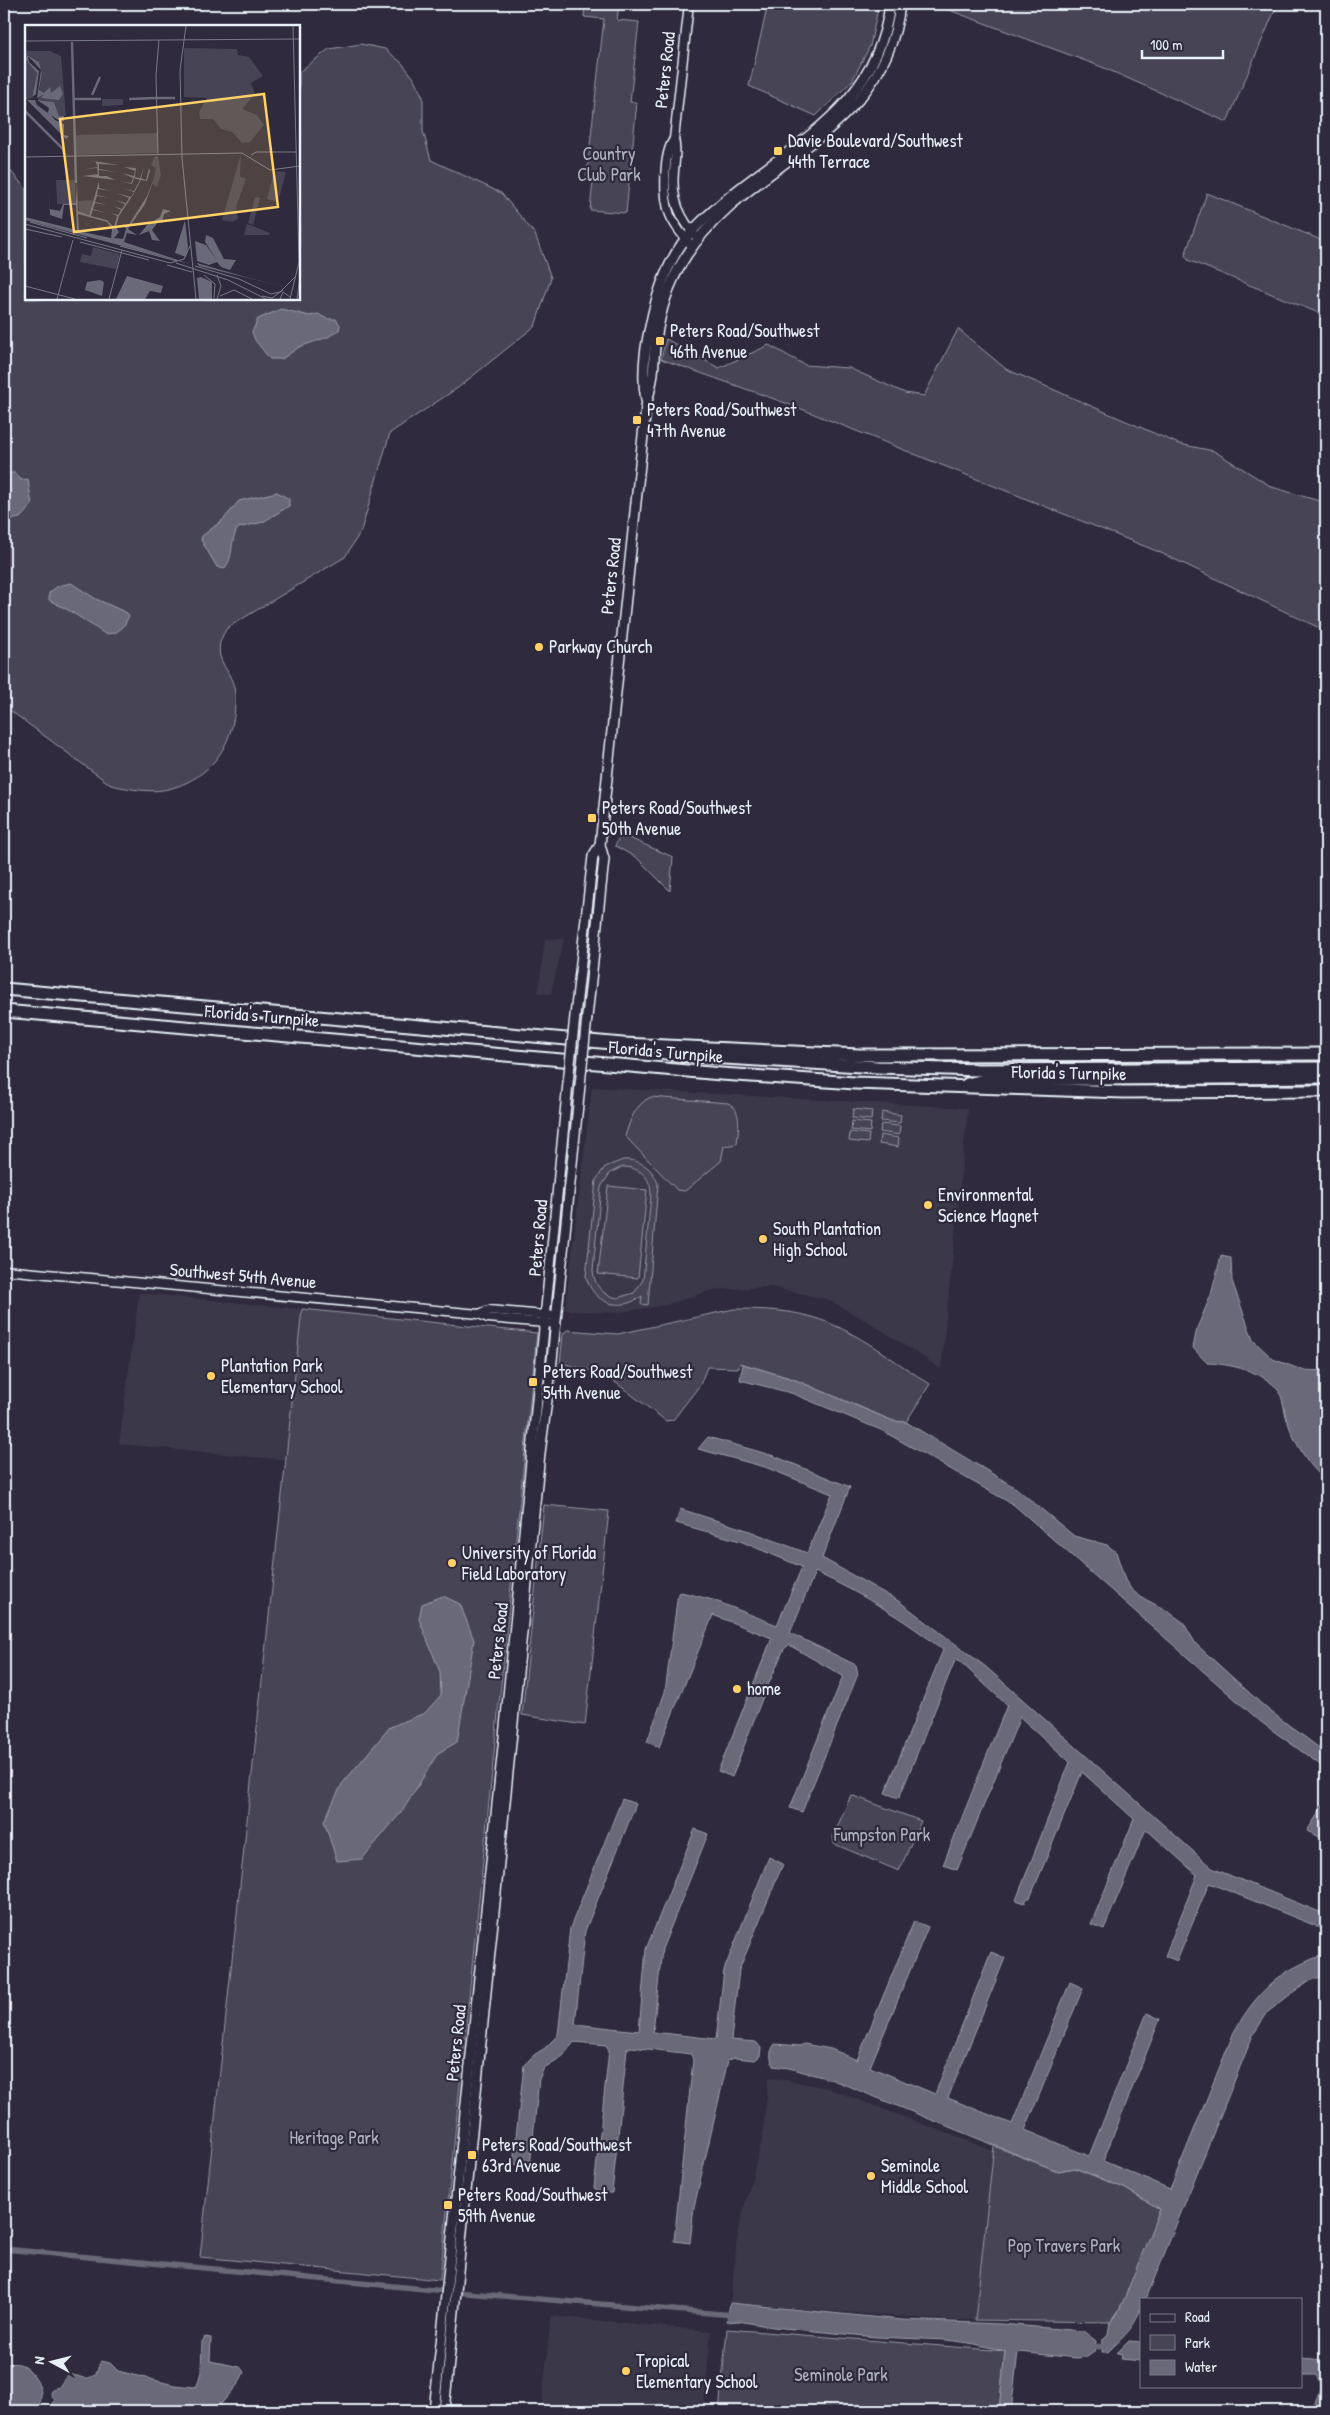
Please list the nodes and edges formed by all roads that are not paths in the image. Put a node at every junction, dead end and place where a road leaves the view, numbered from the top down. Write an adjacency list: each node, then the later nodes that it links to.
1 (689, 4): 6 (street, Peters Road)
2 (890, 4): 4 (main road)
3 (900, 4): 5 (main road)
4 (751, 180): 5 (main road); 6 (main road)
5 (735, 203): 6 (main road)
6 (692, 239): 7 (main road, Peters Road)
7 (600, 845): 17 (main road, Peters Road, bridge); 18 (main road, Peters Road, bridge)
8 (4, 989): 10 (highway, Florida's Turnpike)
9 (4, 1011): 14 (highway, Florida's Turnpike)
10 (623, 1044): 11 (highway, Florida's Turnpike); 12 (highway)
11 (1326, 1054)
12 (1326, 1068)
13 (1326, 1077): 14 (highway)
14 (948, 1088): 15 (highway, Florida's Turnpike)
15 (1326, 1091)
16 (4, 1270): 17 (street, Southwest 54th Avenue)
17 (546, 1319): 18 (street, Southwest 54th Avenue); 19 (main road, Peters Road)
18 (556, 1320): 20 (main road, Peters Road)
19 (434, 2411)
20 (444, 2411)

